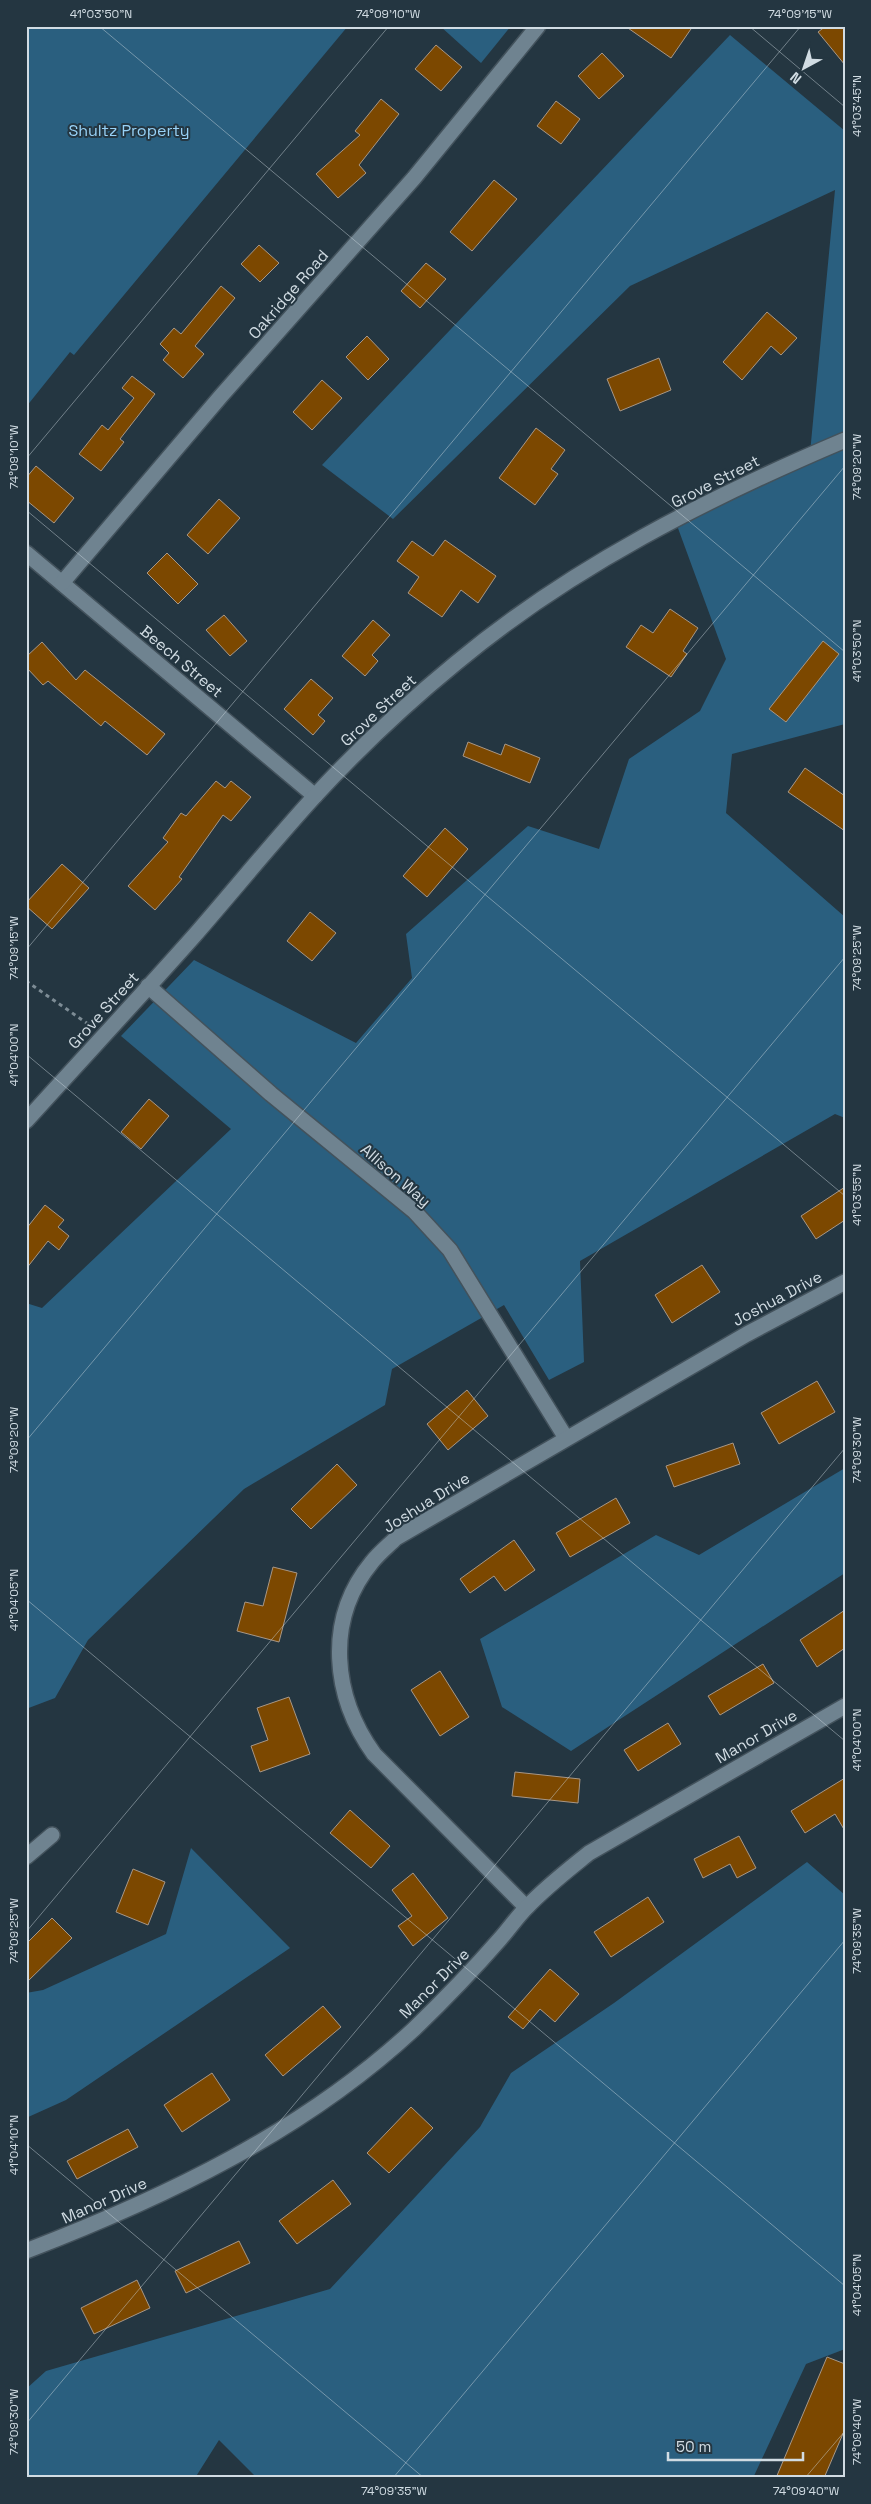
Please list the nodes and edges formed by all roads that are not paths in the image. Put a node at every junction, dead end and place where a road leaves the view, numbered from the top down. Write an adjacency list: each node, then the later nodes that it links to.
1 (538, 26): 4 (street, Oakridge Road)
2 (845, 440): 5 (street, Grove Street)
3 (26, 553): 4 (street, Beech Street)
4 (62, 583): 5 (street, Beech Street)
5 (315, 796): 6 (street, Grove Street)
6 (148, 986): 7 (street, Grove Street); 9 (street, Allison Way)
7 (26, 1121)
8 (845, 1282): 9 (street, Joshua Drive)
9 (566, 1438): 13 (street, Joshua Drive)
10 (845, 1706): 13 (street, Manor Drive)
11 (52, 1835): 12 (street)
12 (26, 1857)
13 (526, 1908): 14 (street, Manor Drive)
14 (26, 2251)

